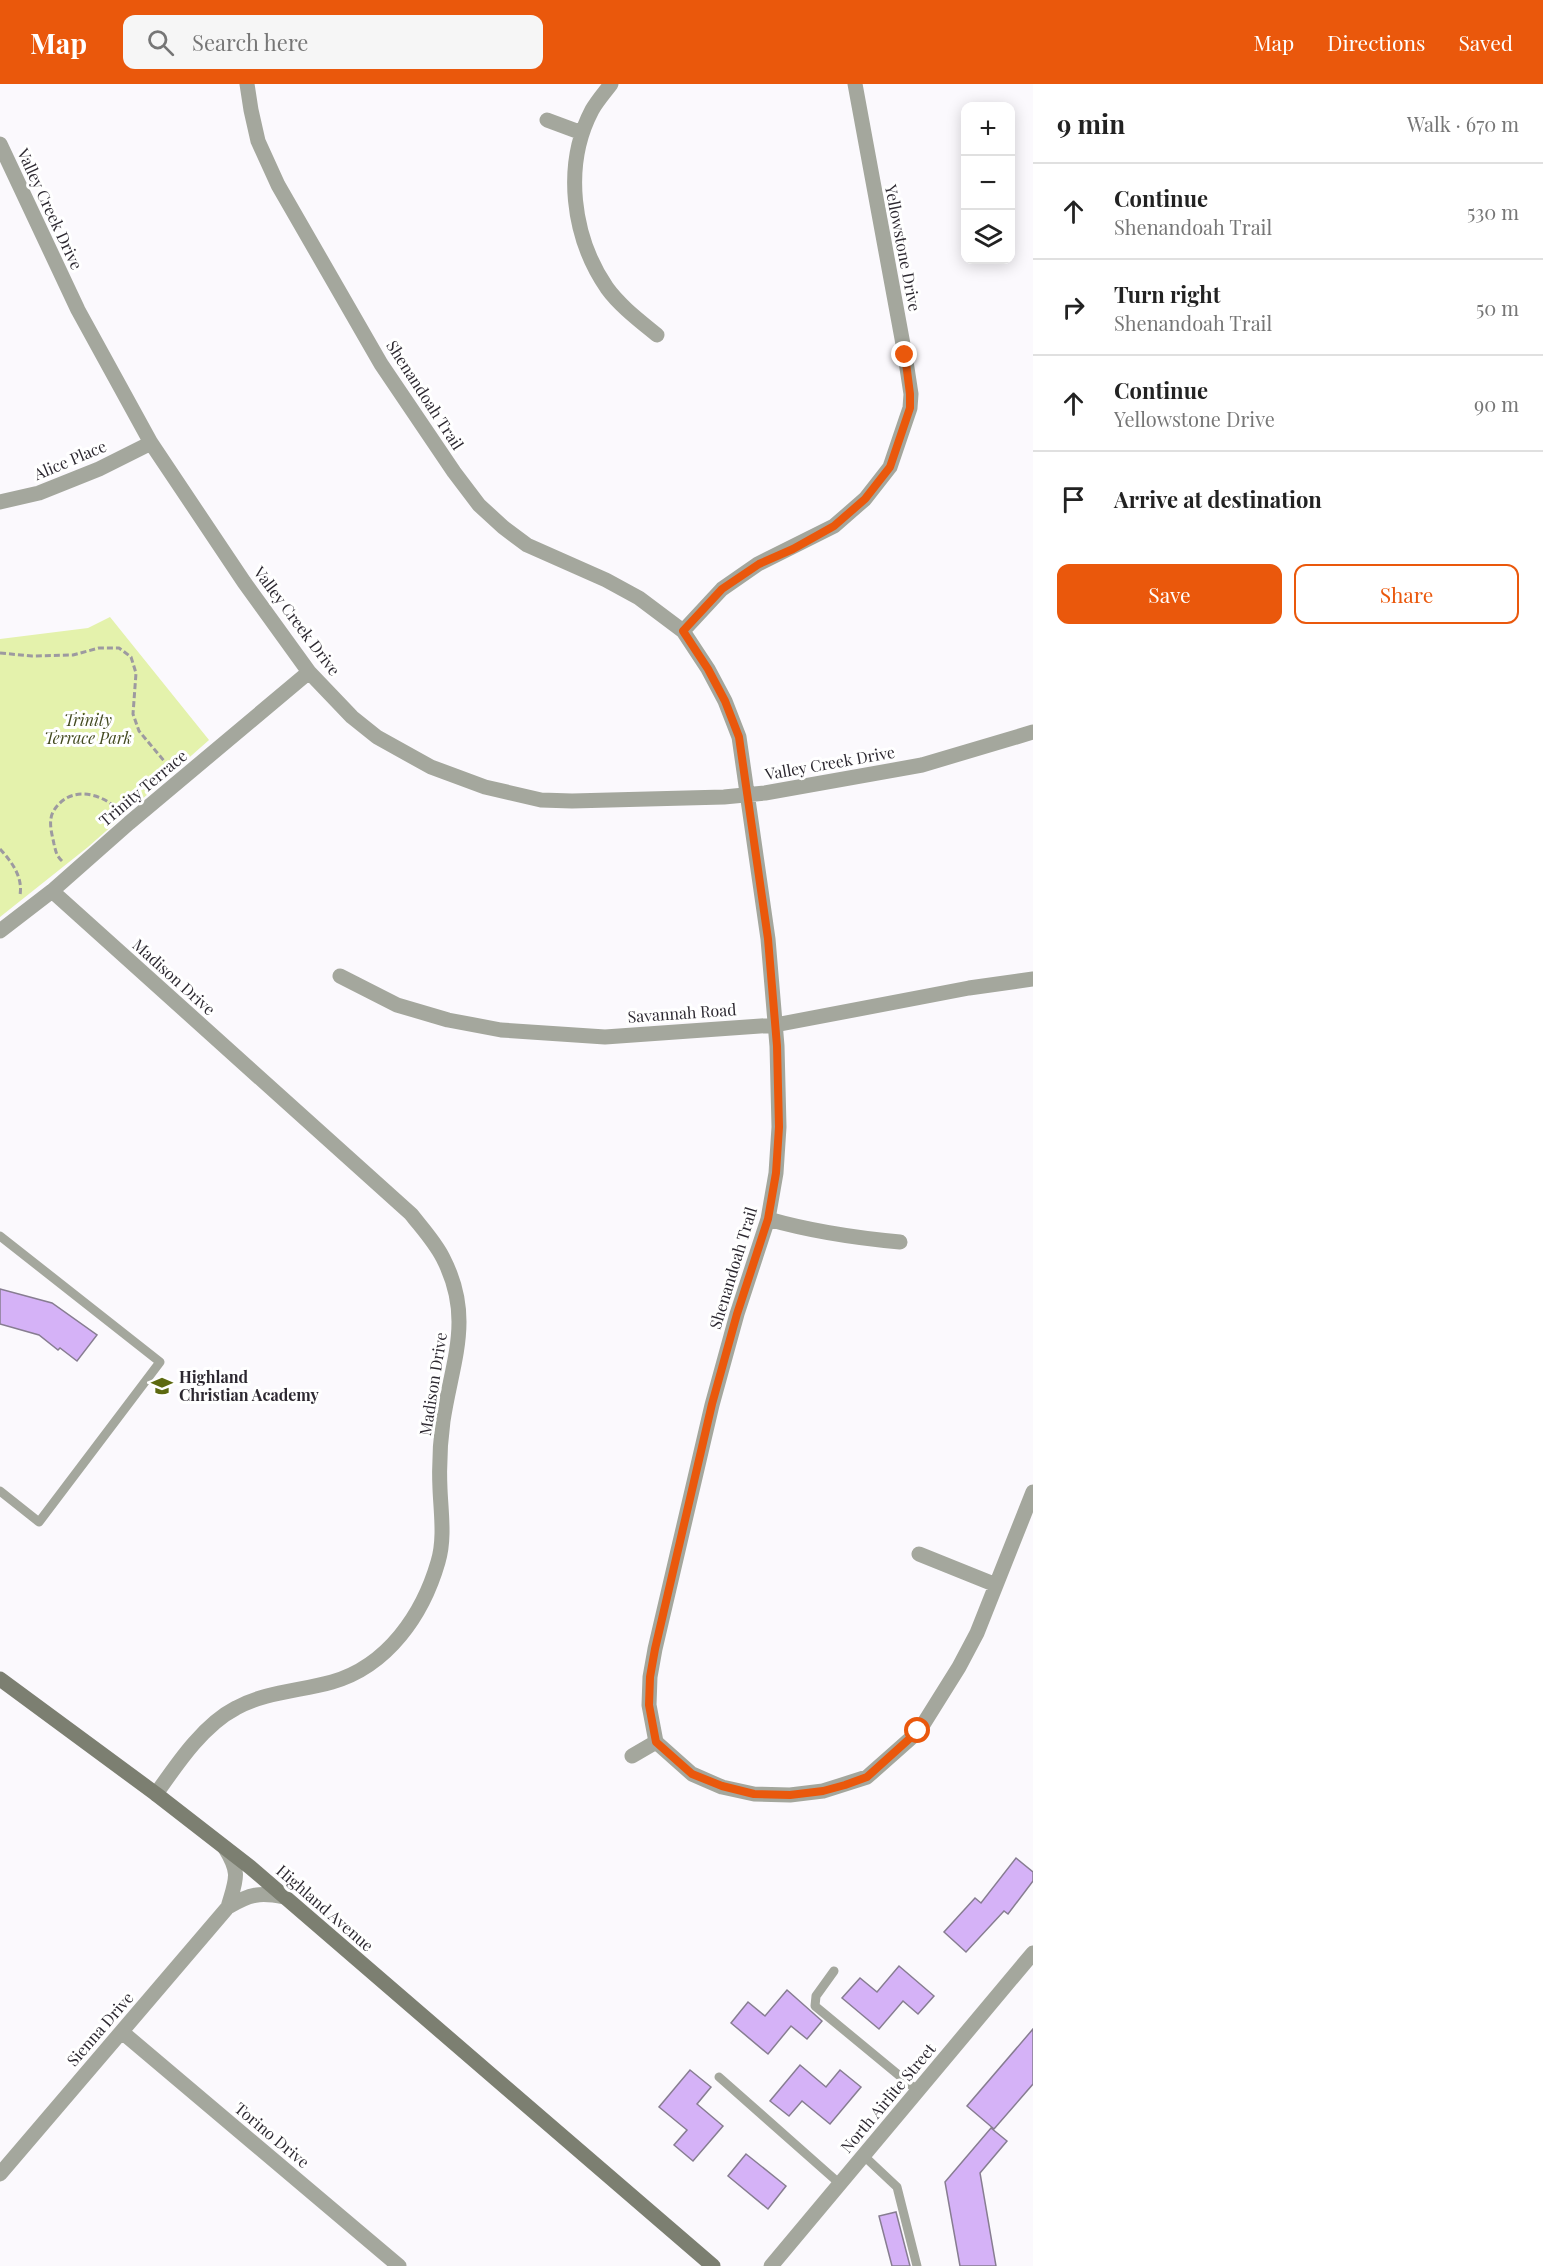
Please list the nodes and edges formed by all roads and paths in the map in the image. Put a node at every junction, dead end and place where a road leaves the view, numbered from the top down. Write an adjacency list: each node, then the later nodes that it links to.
1 (247, 84): 10 (street, Shenandoah Trail)
2 (611, 84): 5 (street)
3 (855, 84): 10 (street, Yellowstone Drive)
4 (547, 120): 5 (street)
5 (582, 134): 7 (street)
6 (0, 144): 8 (street, Valley Creek Drive)
7 (657, 335)
8 (151, 443): 9 (street, Alice Place); 12 (street, Valley Creek Drive)
9 (0, 502)
10 (683, 631): 15 (street, Shenandoah Trail)
11 (0, 653): 14 (path)
12 (309, 672): 14 (street, Trinity Terrace); 15 (street, Valley Creek Drive)
13 (1033, 732): 15 (street, Valley Creek Drive)
14 (183, 779): 16 (street, Trinity Terrace)
15 (748, 794): 24 (street, Shenandoah Trail)
16 (129, 823): 18 (street, Trinity Terrace); 18 (path)
17 (0, 849): 20 (path)
18 (73, 872): 19 (street, Trinity Terrace)
19 (51, 891): 20 (street, Trinity Terrace); 35 (street, Madison Drive)
20 (18, 918): 21 (street, Trinity Terrace)
21 (0, 931)
22 (340, 976): 24 (street, Savannah Road)
23 (1033, 979): 24 (street, Savannah Road)
24 (775, 1025): 25 (street, Shenandoah Trail)
25 (768, 1219): 27 (street); 33 (street, Shenandoah Trail)
26 (0, 1236): 28 (lane)
27 (900, 1242)
28 (0, 1491)
29 (1033, 1492): 31 (street)
30 (919, 1554): 31 (street)
31 (996, 1585): 33 (street)
32 (0, 1679): 35 (main road, Highland Avenue)
33 (656, 1742): 34 (street)
34 (632, 1756)
35 (156, 1794): 36 (main road, Highland Avenue)
36 (224, 1848): 37 (main road, Highland Avenue); 38 (street)
37 (284, 1897): 38 (street); 48 (main road, Highland Avenue)
38 (228, 1907): 41 (street, Sienna Drive)
39 (1033, 1953): 43 (street, North Airlite Street)
40 (834, 1971): 43 (lane)
41 (122, 2032): 45 (street, Sienna Drive); 47 (street, Torino Drive)
42 (719, 2078): 46 (lane)
43 (918, 2091): 44 (street, North Airlite Street)
44 (864, 2156): 46 (street, North Airlite Street); 50 (lane)
45 (0, 2174)
46 (840, 2184): 49 (street, North Airlite Street)
47 (399, 2266)
48 (713, 2266)
49 (771, 2266)
50 (917, 2266)

